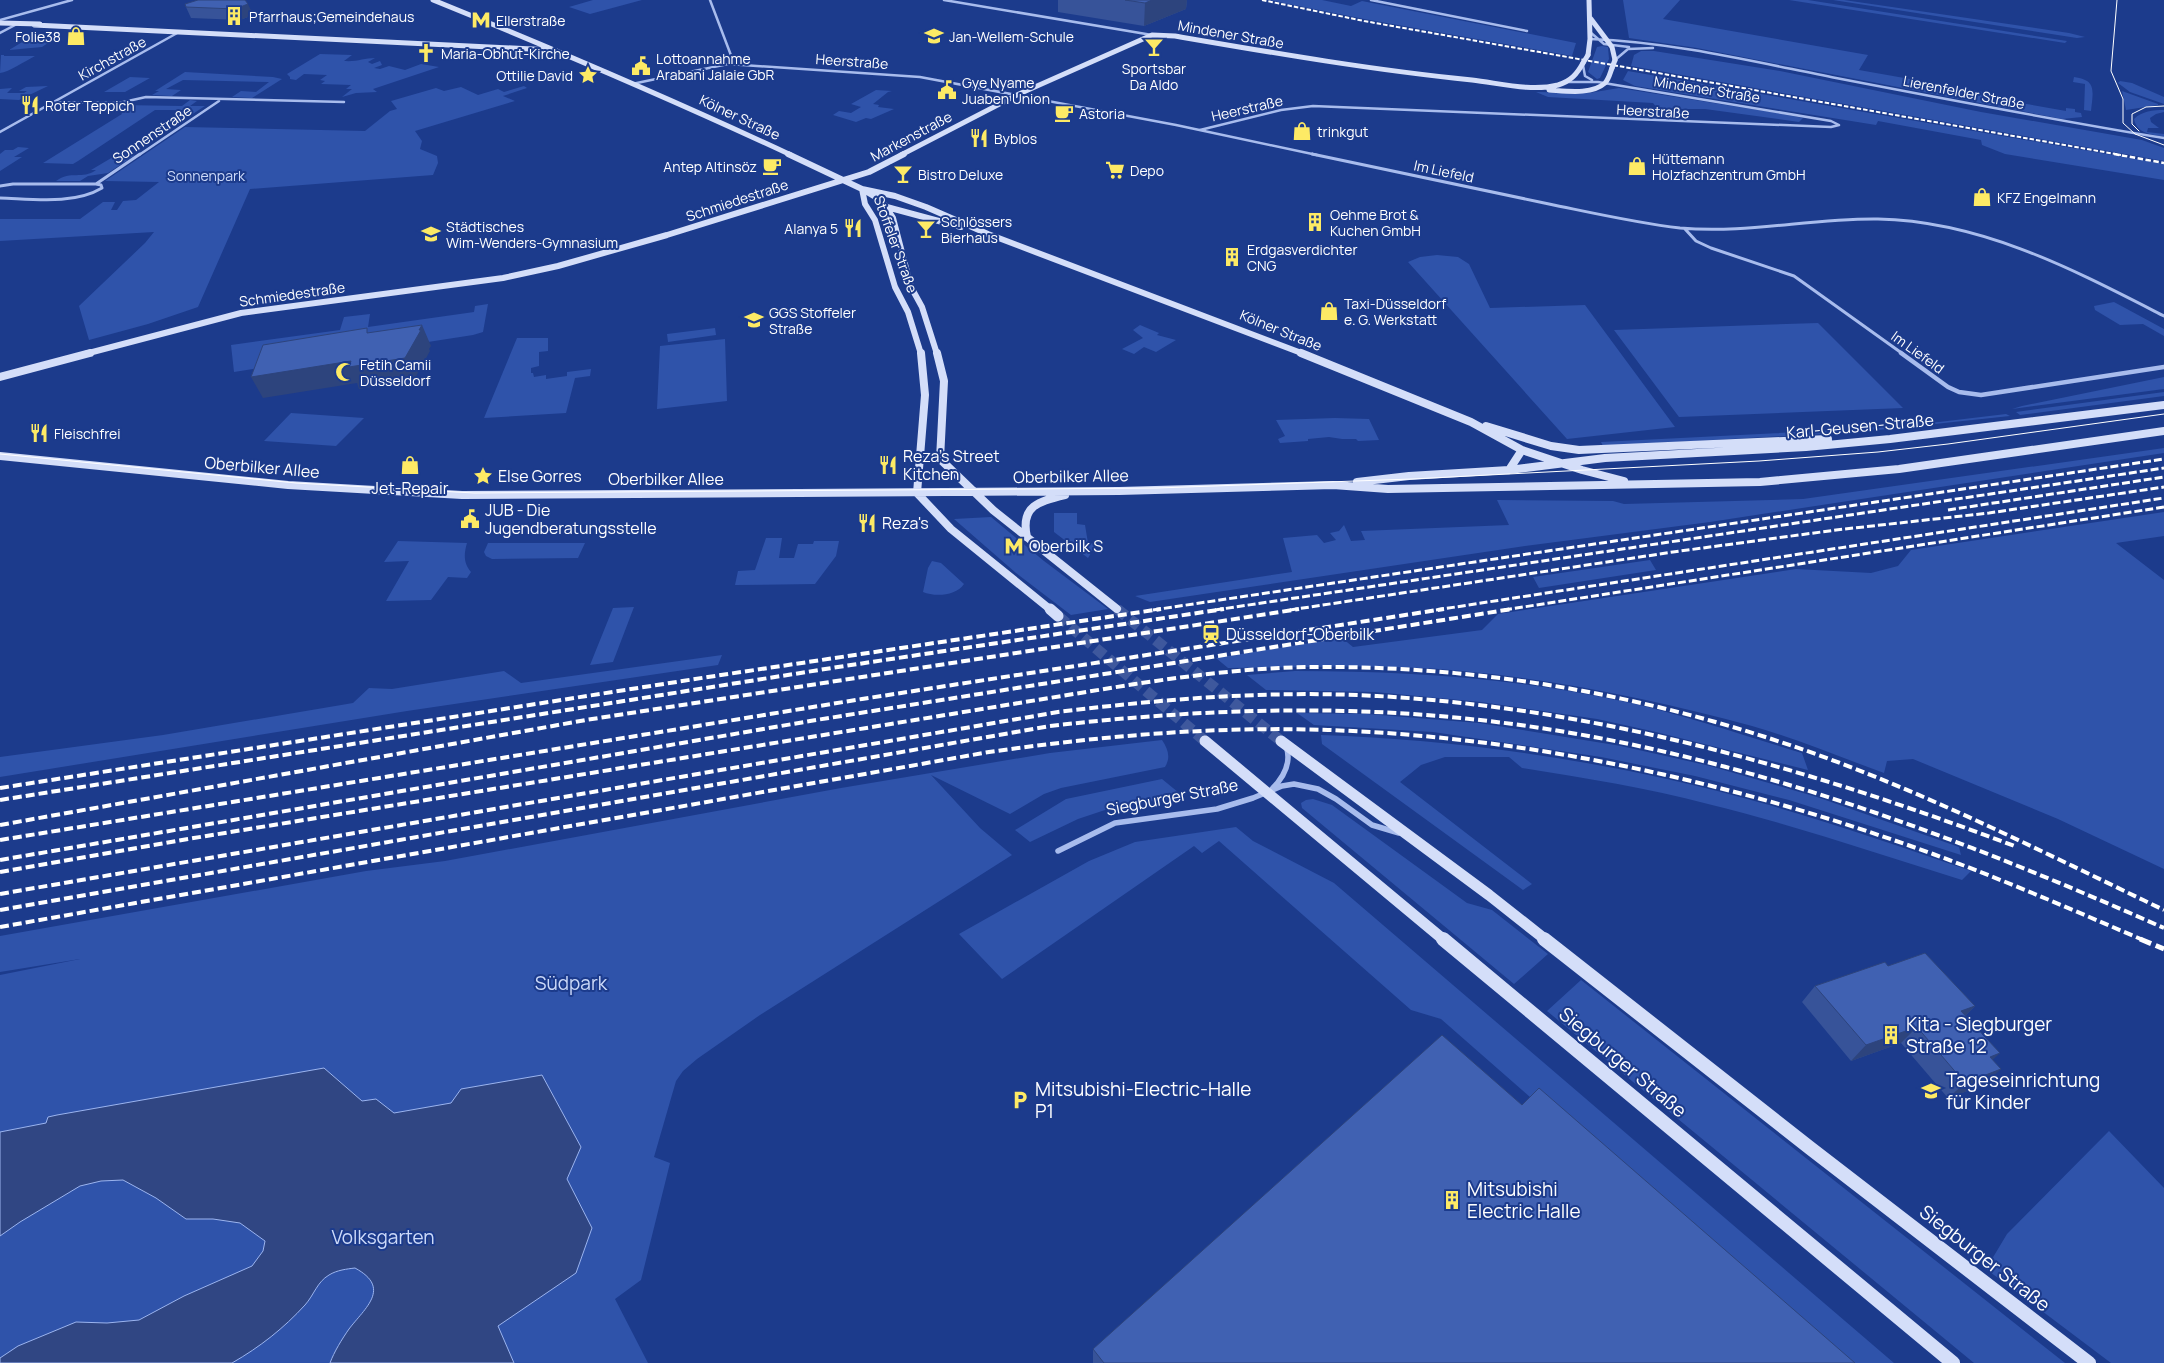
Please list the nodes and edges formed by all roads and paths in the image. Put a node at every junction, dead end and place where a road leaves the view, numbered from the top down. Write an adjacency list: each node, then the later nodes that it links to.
1 (72, 0): 8 (street)
2 (433, 0): 15 (main road, Kölner Straße)
3 (710, 0): 24 (street)
4 (944, 0): 14 (street, Mindener Straße)
5 (1372, 0): 10 (street)
6 (1589, 0): 7 (main road, Mindener Straße)
7 (1590, 18): 12 (main road, Mindener Straße); 18 (main road)
8 (0, 22): 9 (main road)
9 (17, 24): 11 (main road); 13 (street)
10 (1527, 31)
11 (180, 32): 21 (main road); 35 (street, Kirchstraße)
12 (1590, 32): 16 (main road, Mindener Straße); 17 (street, Lierenfelder Straße)
13 (0, 33)
14 (1152, 35): 31 (main road, Mindener Straße); 32 (main road, Markenstraße)
15 (523, 36): 21 (main road); 22 (main road, Kölner Straße)
16 (1590, 39): 17 (street, Lierenfelder Straße); 25 (main road, Mindener Straße, bridge)
17 (1597, 39): 18 (street, Lierenfelder Straße); 19 (street, Lierenfelder Straße)
18 (1606, 39): 19 (main road); 26 (street, Lierenfelder Straße)
19 (1611, 46): 20 (street, Lierenfelder Straße); 23 (main road)
20 (1635, 47): 23 (street); 26 (street, Lierenfelder Straße)
21 (492, 48): 22 (main road)
22 (556, 50): 30 (main road, Kölner Straße)
23 (1615, 60): 29 (main road, bridge)
24 (728, 64): 30 (street, Heerstraße); 32 (street, Heerstraße)
25 (1583, 64): 27 (main road, Mindener Straße); 28 (street)
26 (1760, 64): 40 (street, Lierenfelder Straße)
27 (1567, 82): 28 (street, Mindener Straße); 31 (main road, Mindener Straße)
28 (1598, 82): 29 (street, Mindener Straße)
29 (1605, 83): 31 (main road, Mindener Straße); 37 (street, Mindener Straße)
30 (631, 84): 41 (main road, Kölner Straße)
31 (1516, 85)
32 (1019, 94): 38 (street, Heerstraße); 41 (main road, Markenstraße)
33 (146, 97): 34 (street, Sonnenstraße); 35 (street, Kirchstraße)
34 (219, 101): 36 (street, Sonnenstraße); 42 (street, Sonnenstraße)
35 (54, 102): 39 (street, Kirchstraße)
36 (344, 102)
37 (1805, 116): 38 (street, Heerstraße)
38 (1200, 130): 49 (street, Im Liefeld)
39 (0, 132)
40 (2164, 138)
41 (844, 180): 44 (main road, Kölner Straße); 53 (main road, Schmiedestraße)
42 (96, 184): 43 (street); 45 (street, Sonnenstraße)
43 (0, 186)
44 (862, 189): 46 (main road, Stoffeler Straße); 50 (main road, Kölner Straße); 67 (main road, Stoffeler Straße)
45 (0, 198)
46 (886, 207): 47 (main road, Kölner Straße); 48 (main road, Stoffeler Straße)
47 (908, 214): 48 (main road, Kölner Straße); 50 (main road, Kölner Straße)
48 (893, 218): 66 (main road, Stoffeler Straße)
49 (1685, 229): 51 (street, Im Liefeld); 52 (street, Im Liefeld)
50 (988, 234): 55 (main road, Kölner Straße)
51 (2164, 316)
52 (2164, 367)
53 (0, 377)
54 (2164, 405): 57 (main road, Karl-Geusen-Straße)
55 (1471, 422): 57 (main road); 58 (main road, Kölner Straße)
56 (2164, 431): 63 (main road, Karl-Geusen-Straße)
57 (1890, 439): 60 (main road, Karl-Geusen-Straße)
58 (1522, 450): 60 (main road, Kölner Straße); 61 (main road)
59 (0, 456): 67 (main road, Oberbilker Allee)
60 (1558, 463): 61 (main road, Karl-Geusen-Straße); 63 (main road, Karl-Geusen-Straße)
61 (1509, 470): 62 (main road, Oberbilker Allee)
62 (1333, 485): 64 (main road, Oberbilker Allee); 65 (main road, Oberbilker Allee)
63 (1641, 485): 64 (main road, Karl-Geusen-Straße)
64 (1530, 486)
65 (1079, 491): 66 (main road, Oberbilker Allee); 68 (main road)
66 (973, 492): 67 (main road, Oberbilker Allee); 68 (main road)
67 (917, 493): 70 (main road)
68 (1027, 537): 69 (main road)
69 (1118, 609)
70 (1058, 616)
71 (1281, 740): 73 (street, Siegburger Straße); 74 (main road, Siegburger Straße)
72 (1205, 741): 73 (main road, Siegburger Straße)
73 (1267, 792): 74 (street, Siegburger Straße); 75 (street, Siegburger Straße); 76 (main road, Siegburger Straße)
74 (1406, 835): 77 (main road, Siegburger Straße)
75 (1058, 852)
76 (1953, 1363)
77 (2089, 1363)

